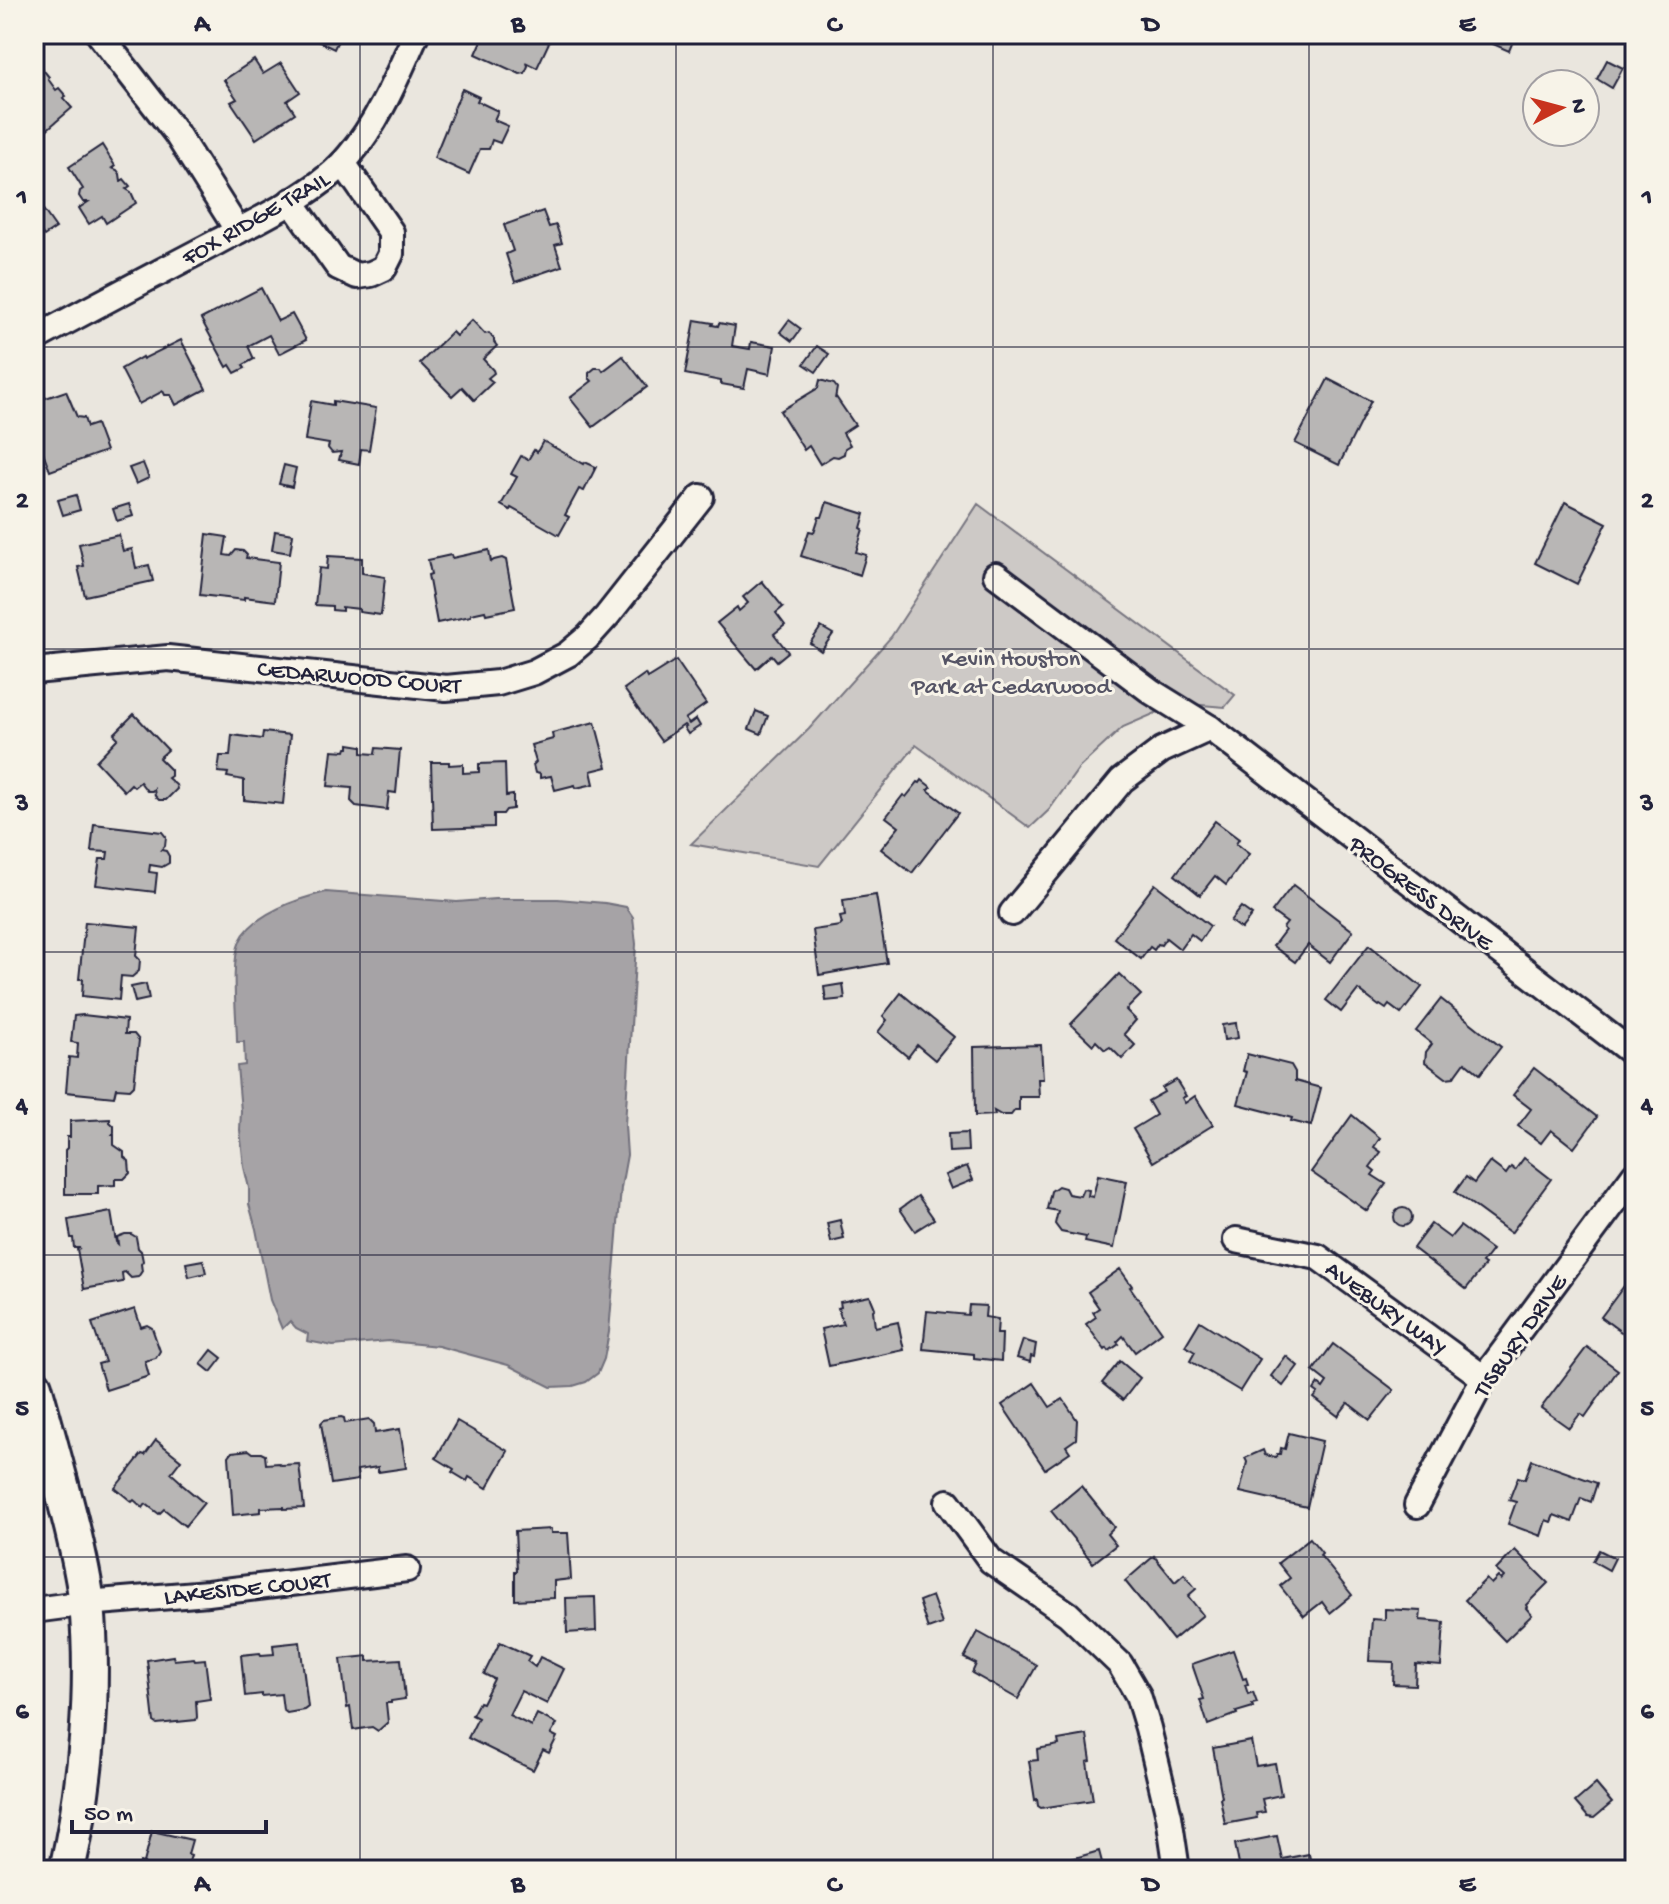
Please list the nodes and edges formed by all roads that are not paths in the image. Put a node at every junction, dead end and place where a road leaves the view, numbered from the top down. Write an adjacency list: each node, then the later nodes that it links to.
1 (99, 34): 5 (street)
2 (416, 34): 3 (street, FOX RIDGE TRAIL)
3 (343, 163): 4 (street, FOX RIDGE TRAIL); 4 (street)
4 (291, 201): 5 (street, FOX RIDGE TRAIL)
5 (238, 231): 6 (street, FOX RIDGE TRAIL)
6 (34, 339)
7 (701, 497): 9 (street, CEDARWOOD COURT)
8 (996, 575): 10 (street, PROGRESS DRIVE)
9 (34, 671)
10 (1210, 728): 11 (street); 12 (street, PROGRESS DRIVE)
11 (1012, 913)
12 (1635, 1055)
13 (1635, 1174): 15 (street, TISBURY DRIVE)
14 (1236, 1240): 15 (street, AVEBURY WAY)
15 (1484, 1378): 18 (street, TISBURY DRIVE)
16 (34, 1386): 20 (street)
17 (948, 1502): 23 (street)
18 (1417, 1505)
19 (407, 1569): 20 (street, LAKESIDE COURT)
20 (87, 1603): 21 (street, LAKESIDE COURT); 22 (street)
21 (34, 1610)
22 (67, 1870)
23 (1177, 1870)

